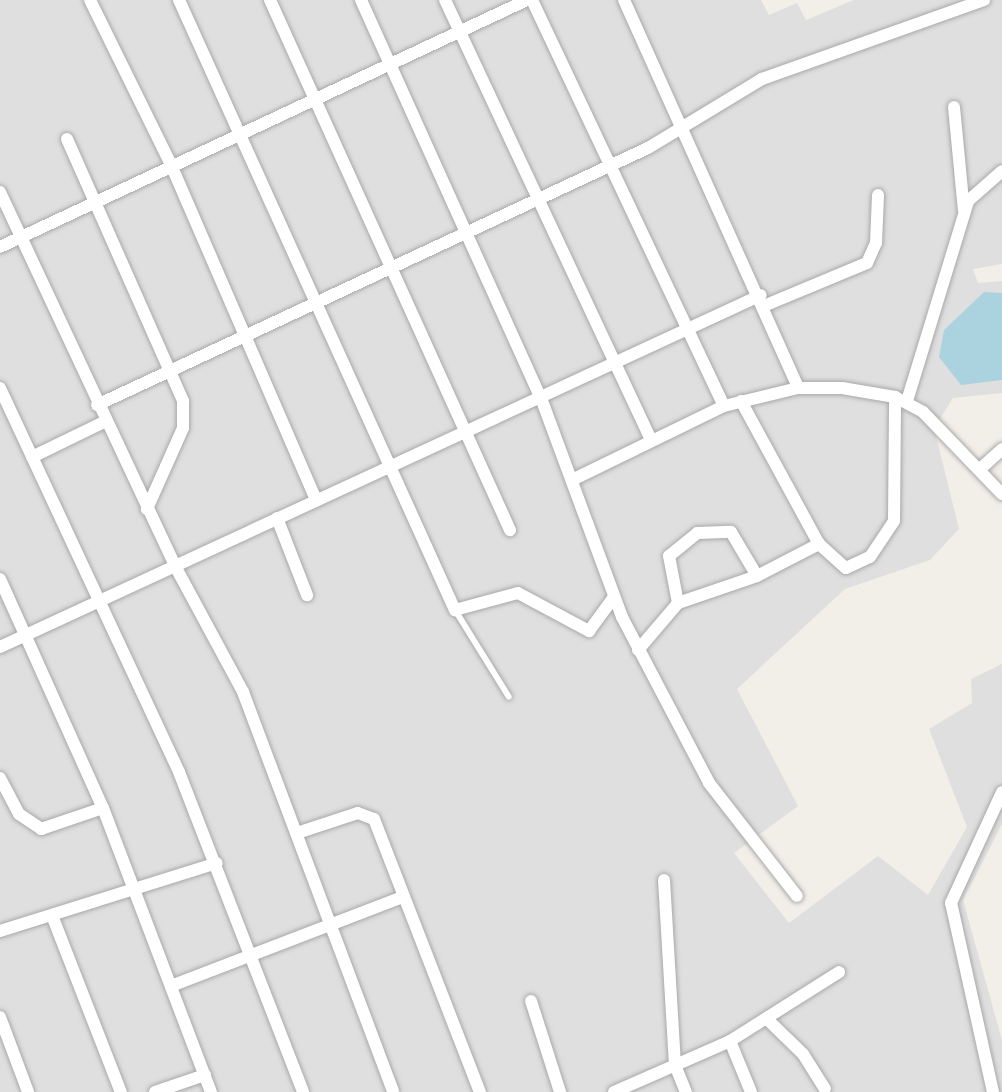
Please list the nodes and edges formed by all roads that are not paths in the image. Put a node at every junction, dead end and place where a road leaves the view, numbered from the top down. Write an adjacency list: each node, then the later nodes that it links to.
1 (179, 0): 14 (street)
2 (270, 0): 11 (street)
3 (361, 0): 10 (street)
4 (445, 0): 9 (street)
5 (530, 0): 9 (street); 17 (street)
6 (624, 0): 13 (street)
7 (984, 0): 13 (street)
8 (96, 2): 16 (street)
9 (460, 32): 10 (street); 21 (street)
10 (393, 67): 11 (street); 24 (street)
11 (315, 102): 14 (street); 27 (street)
12 (954, 107): 23 (street)
13 (684, 130): 17 (street); 29 (street)
14 (242, 135): 16 (street); 28 (street)
15 (67, 139): 22 (street)
16 (172, 167): 22 (street); 31 (street)
17 (609, 167): 21 (street); 30 (street)
18 (1002, 171): 23 (street)
19 (0, 192): 25 (street)
20 (878, 195): 29 (street)
21 (538, 200): 24 (street); 32 (street)
22 (95, 202): 25 (street); 33 (street)
23 (964, 211): 37 (street)
24 (462, 235): 27 (street); 36 (street)
25 (20, 237): 26 (street); 39 (street)
26 (0, 247)
27 (391, 267): 28 (street); 42 (street)
28 (318, 299): 31 (street); 46 (street)
29 (764, 300): 30 (street); 35 (street)
30 (688, 328): 32 (street); 40 (street)
31 (244, 335): 33 (street); 50 (street)
32 (614, 362): 36 (street); 43 (street)
33 (172, 370): 39 (street); 51 (street)
34 (0, 388): 45 (street)
35 (798, 388): 37 (street); 38 (street)
36 (541, 398): 42 (street); 48 (street)
37 (901, 399): 47 (street); 54 (street)
38 (741, 401): 40 (street); 54 (street)
39 (97, 405): 41 (street)
40 (724, 406): 43 (street)
41 (106, 421): 45 (street); 51 (street)
42 (468, 431): 46 (street); 53 (street)
43 (650, 439): 48 (street)
44 (1002, 449): 47 (street)
45 (32, 457): 60 (street)
46 (388, 466): 50 (street); 62 (street)
47 (980, 470): 49 (street)
48 (574, 479): 59 (street)
49 (1002, 494)
50 (316, 500): 52 (street)
51 (147, 509): 55 (street)
52 (277, 518): 55 (street); 58 (street)
53 (510, 530)
54 (819, 544): 56 (street)
55 (175, 566): 60 (street); 70 (street)
56 (757, 576): 61 (street); 61 (street)
57 (0, 579): 63 (street)
58 (307, 595)
59 (614, 597): 62 (street); 65 (street)
60 (102, 602): 63 (street); 71 (street)
61 (678, 603): 65 (street)
62 (455, 610): 66 (lane)
63 (26, 635): 64 (street); 69 (street)
64 (0, 647)
65 (638, 650): 74 (street)
66 (509, 696)
67 (0, 779): 69 (street)
68 (1002, 792): 101 (street)
69 (103, 808): 73 (street)
70 (297, 833): 75 (street); 77 (street)
71 (217, 863): 73 (street); 79 (street)
72 (664, 880): 87 (street)
73 (136, 892): 76 (street); 81 (street)
74 (797, 896)
75 (403, 897): 77 (street); 97 (street)
76 (53, 918): 78 (street); 92 (street)
77 (331, 925): 79 (street); 96 (street)
78 (0, 931)
79 (251, 956): 81 (street); 95 (street)
80 (839, 972): 84 (street)
81 (171, 986): 88 (street)
82 (531, 1001): 98 (street)
83 (0, 1017): 86 (street)
84 (767, 1020): 85 (street); 89 (street)
85 (730, 1041): 87 (street); 100 (street)
86 (5, 1046): 91 (street)
87 (675, 1065): 90 (street); 99 (street)
88 (205, 1075): 93 (street); 94 (street)
89 (825, 1089)
90 (618, 1091)
91 (28, 1092)
92 (121, 1092)
93 (155, 1092)
94 (211, 1092)
95 (303, 1092)
96 (393, 1092)
97 (480, 1092)
98 (560, 1092)
99 (686, 1092)
100 (751, 1092)
101 (993, 1092)

